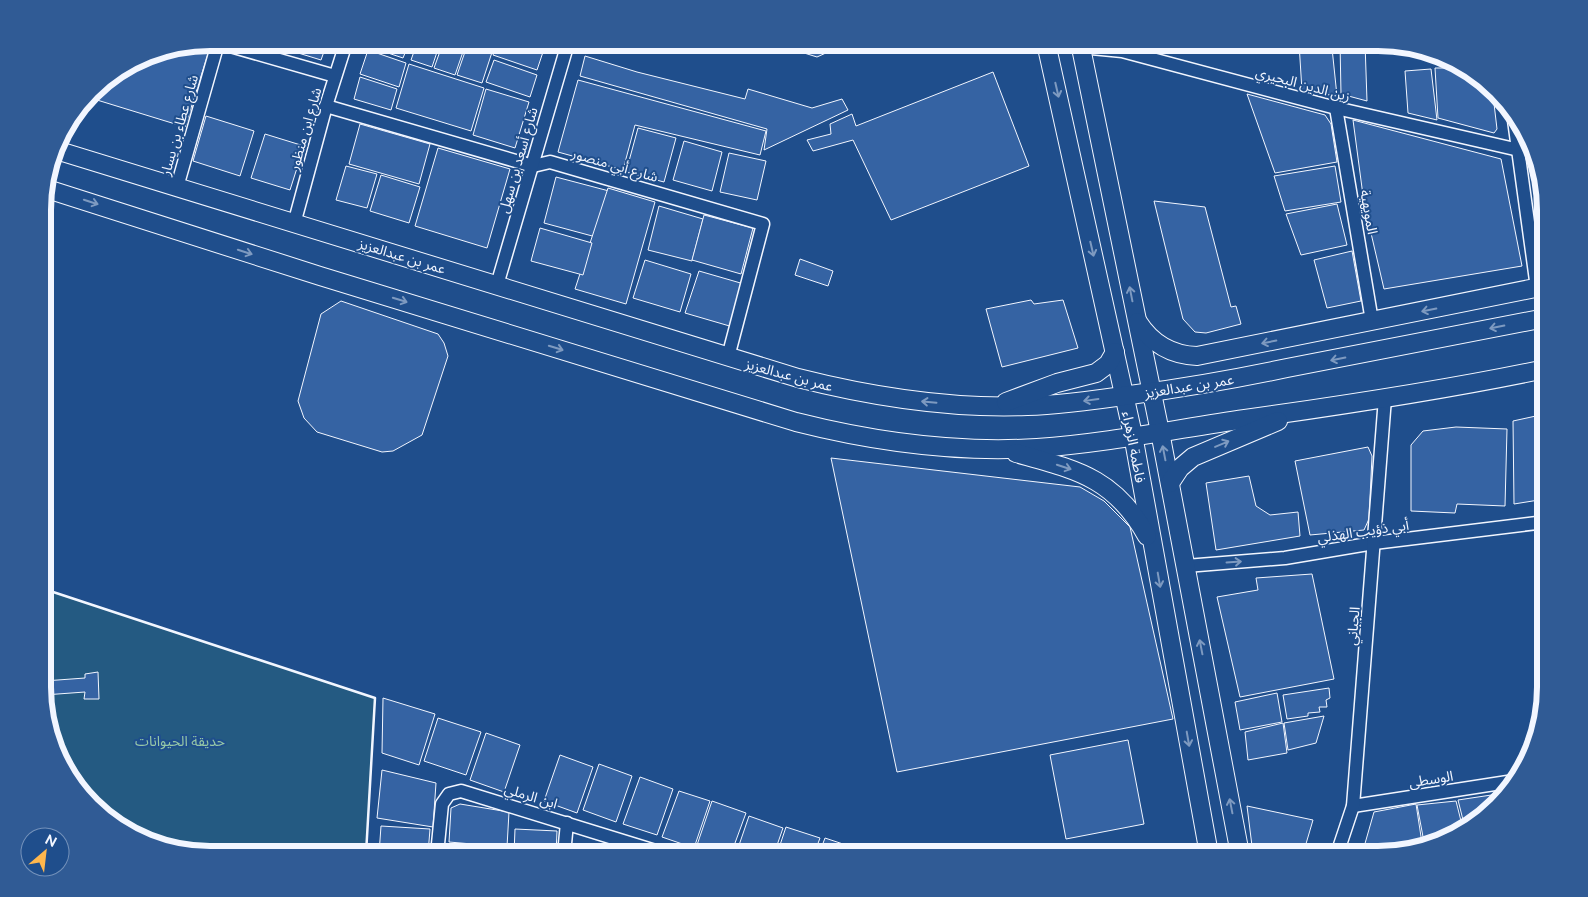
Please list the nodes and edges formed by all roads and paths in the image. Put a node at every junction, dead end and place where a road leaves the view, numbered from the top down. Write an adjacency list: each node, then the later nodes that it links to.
1 (216, 51): 15 (street, شارع عطاء بن يسار)
2 (250, 51): 8 (street)
3 (343, 51): 8 (street, شارع ابن منظور)
4 (564, 51): 14 (street, شارع أسعد بن سهل)
5 (1048, 51): 24 (main road, فاطمة الزهراء, one-way to 24)
6 (1081, 51): 21 (main road, one-way to 6)
7 (1122, 51): 10 (street, زين الدين البحيري)
8 (335, 76): 9 (street, شارع ابن منظور)
9 (326, 106): 14 (street, شارع أبي منصور); 17 (street, شارع ابن منظور)
10 (1336, 108): 12 (street, زين الدين البحيري); 23 (street, المويهية)
11 (1516, 133): 12 (street)
12 (1519, 150): 18 (street)
13 (62, 152): 15 (main road, عمر بن عبدالعزيز)
14 (532, 166): 19 (street, شارع أسعد بن سهل); 25 (street, شارع أبي منصور)
15 (177, 187): 17 (main road, عمر بن عبدالعزيز)
16 (53, 191): 36 (main road, one-way to 36)
17 (294, 224): 19 (main road, عمر بن عبدالعزيز)
18 (1536, 256)
19 (497, 285): 25 (main road, عمر بن عبدالعزيز)
20 (1536, 288): 23 (main road, عمر بن عبدالعزيز, one-way to 23)
21 (1136, 320): 23 (main road, عمر بن عبدالعزيز, one-way to 21); 29 (main road)
22 (1536, 320): 29 (main road, عمر بن عبدالعزيز, one-way to 29)
23 (1372, 321)
24 (1115, 352): 30 (main road, فاطمة الزهراء); 32 (main road)
25 (728, 357): 32 (main road, عمر بن عبدالعزيز, one-way to 25)
26 (1536, 371): 28 (main road)
27 (1536, 377): 28 (main road)
28 (1468, 385): 31 (main road)
29 (1152, 392): 30 (main road, عمر بن عبدالعزيز); 34 (main road)
30 (1124, 396): 32 (main road, عمر بن عبدالعزيز, one-way to 32); 35 (main road, فاطمة الزهراء)
31 (1385, 398): 33 (main road); 39 (street, الجباني)
32 (993, 406)
33 (1301, 411): 34 (main road); 37 (main road, one-way to 33)
34 (1160, 432): 35 (main road); 37 (main road, one-way to 34)
35 (1132, 436): 36 (main road); 40 (main road, فاطمة الزهراء)
36 (1001, 449): 40 (main road, one-way to 40)
37 (1170, 483): 41 (main road)
38 (1536, 523): 39 (street, أبي ذؤيب الهذلي)
39 (1374, 543): 41 (street, أبي ذؤيب الهذلي, one-way to 39); 43 (street, الجباني)
40 (1153, 547): 45 (main road, فاطمة الزهراء, one-way to 45)
41 (1186, 566): 46 (main road, one-way to 41)
42 (1504, 783): 43 (street, الوسطى)
43 (1353, 806): 47 (street, الجباني)
44 (567, 823): 48 (street, ابن الرملي); 49 (street); 50 (street, ابن الرملي)
45 (1207, 845)
46 (1238, 845)
47 (1340, 845)
48 (438, 846)
49 (565, 846)
50 (639, 846)

